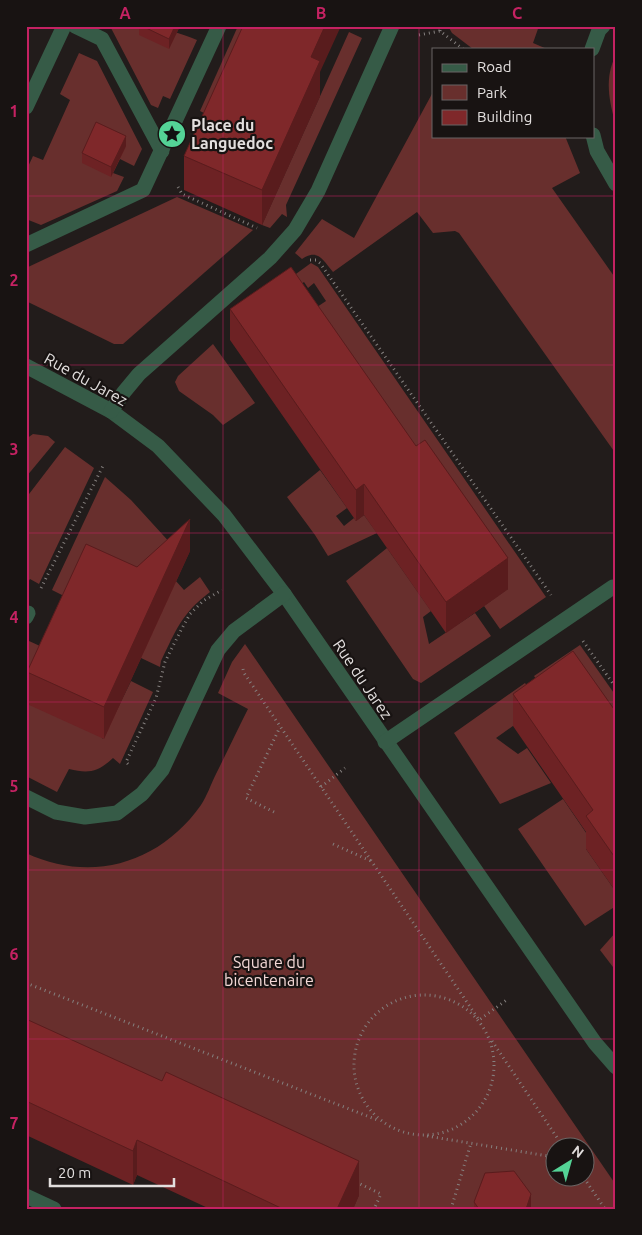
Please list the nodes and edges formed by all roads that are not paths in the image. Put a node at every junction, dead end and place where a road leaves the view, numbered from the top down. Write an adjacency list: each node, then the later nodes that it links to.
1 (64, 26): 7 (street)
2 (75, 26): 9 (street)
3 (219, 26): 9 (street)
4 (603, 26): 6 (street)
5 (391, 28): 13 (street)
6 (592, 48)
7 (26, 106)
8 (594, 138): 10 (street)
9 (162, 151): 11 (street)
10 (616, 184)
11 (26, 244)
12 (26, 366): 13 (street, Rue du Jarez)
13 (111, 411): 15 (street, Rue du Jarez)
14 (613, 587): 16 (street)
15 (284, 594): 16 (street, Rue du Jarez); 17 (street)
16 (385, 742): 18 (street, Rue du Jarez)
17 (26, 797)
18 (616, 1067)
19 (26, 1196): 20 (street)
20 (54, 1209)

